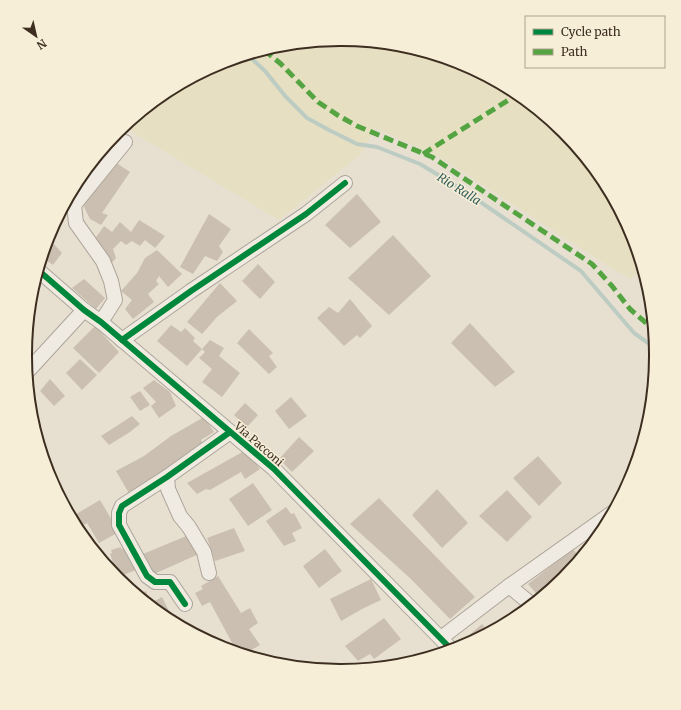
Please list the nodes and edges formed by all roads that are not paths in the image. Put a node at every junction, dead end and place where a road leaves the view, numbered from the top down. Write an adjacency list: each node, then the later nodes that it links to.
1 (125, 142): 5 (street)
2 (345, 182): 6 (street)
3 (43, 274): 4 (street, Via Pacconi)
4 (84, 310): 5 (street, Via Pacconi); 7 (street)
5 (101, 322): 6 (street, Via Pacconi)
6 (122, 340): 8 (street, Via Pacconi)
7 (33, 366)
8 (230, 432): 9 (street); 15 (street, Via Pacconi)
9 (167, 477): 11 (street); 14 (street)
10 (601, 520): 12 (street)
11 (209, 573)
12 (509, 586): 13 (street); 15 (street)
13 (527, 600)
14 (184, 604)
15 (441, 638): 16 (street, Via Pacconi)
16 (447, 645)

